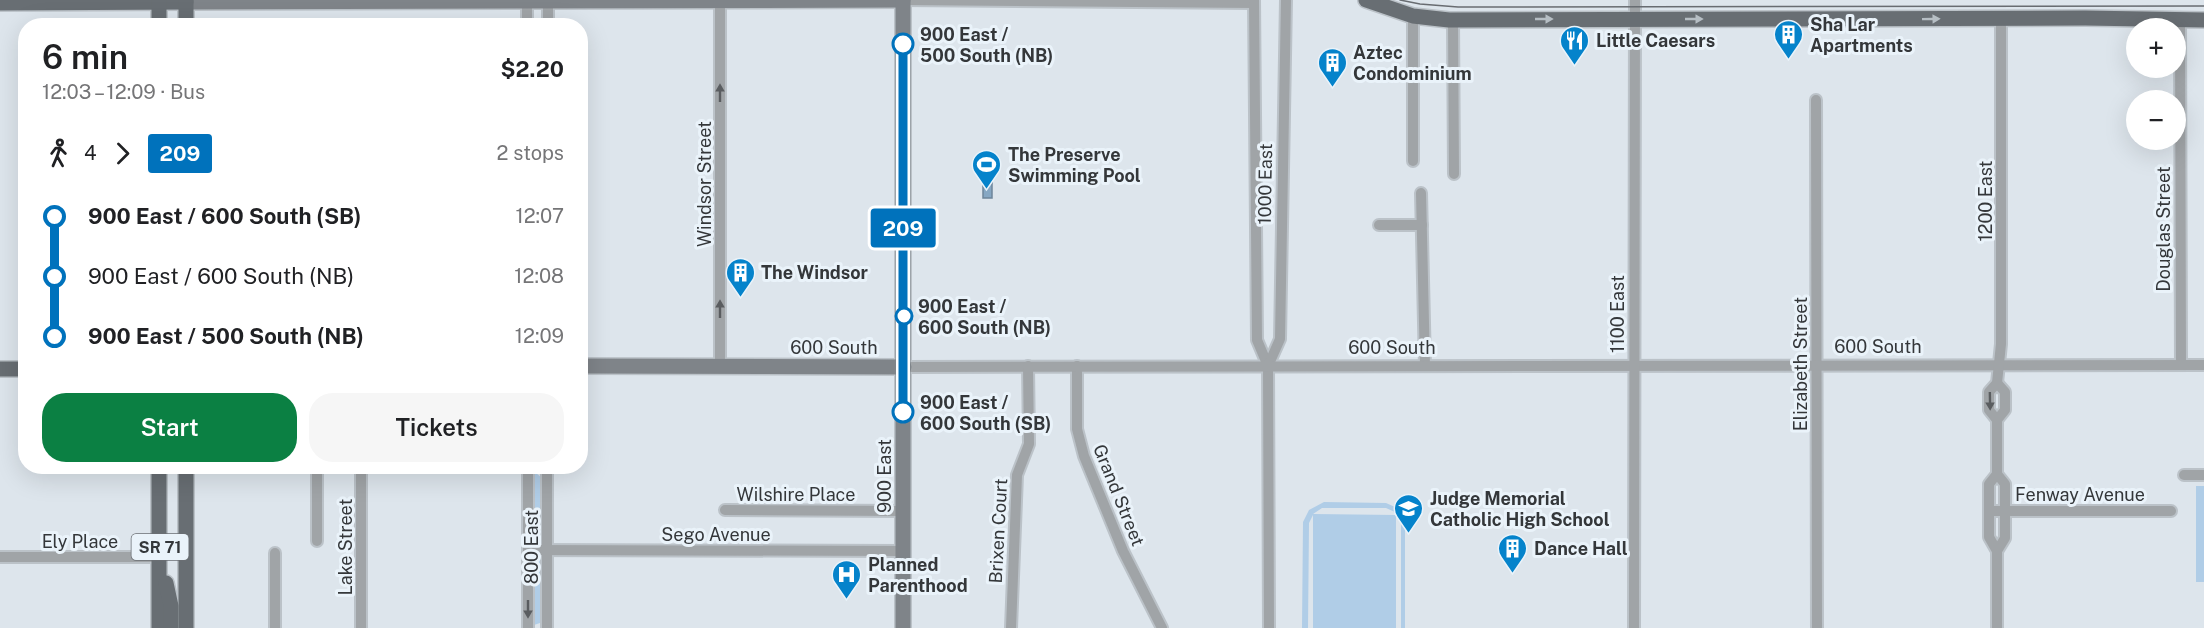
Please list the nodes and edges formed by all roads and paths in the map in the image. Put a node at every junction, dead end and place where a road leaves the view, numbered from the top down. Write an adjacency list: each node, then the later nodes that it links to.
1 (903, 0): 9 (street); 10 (street); 34 (street, 900 East)
2 (1286, 0): 37 (street, 1000 East)
3 (1366, 0): 12 (main road)
4 (1635, 0): 18 (street, 1100 East)
5 (159, 1): 6 (main road); 11 (main road); 13 (main road)
6 (186, 1): 7 (street); 14 (main road)
7 (527, 1): 8 (street); 15 (street)
8 (548, 1): 9 (street); 16 (street)
9 (720, 1): 41 (street, Windsor Street, one-way to 9)
10 (1254, 2): 37 (street, 1000 East)
11 (0, 3)
12 (1413, 16): 20 (main road); 25 (street)
13 (159, 18)
14 (186, 18)
15 (527, 18)
16 (548, 18)
17 (2001, 18): 18 (main road, one-way to 17); 19 (main road); 30 (street, 1200 East)
18 (1635, 19): 20 (main road, one-way to 18); 39 (street, 1100 East)
19 (2126, 19)
20 (1453, 20): 26 (street)
21 (2186, 20): 22 (main road)
22 (2204, 20)
23 (2180, 78): 31 (street, Douglas Street)
24 (1816, 100): 40 (street, Elizabeth Street)
25 (1413, 161)
26 (1454, 174)
27 (1421, 193): 29 (street)
28 (1379, 225): 29 (street)
29 (1422, 225): 38 (street)
30 (1999, 365): 31 (street, 600 South); 40 (street, 600 South); 44 (street, 1200 East)
31 (2181, 365): 32 (street, 600 South)
32 (2204, 365)
33 (588, 366): 41 (street, 600 South)
34 (904, 366): 35 (street, 600 South); 41 (street, 600 South); 56 (street, 900 East)
35 (1028, 366): 36 (street, 600 South); 76 (street, Brixen Court)
36 (1077, 366): 37 (street, 600 South); 77 (street, Grand Street)
37 (1268, 366): 38 (street, 600 South); 78 (street, 1000 East)
38 (1425, 366): 39 (street, 600 South)
39 (1634, 366): 40 (street, 600 South); 79 (street, 1100 East)
40 (1817, 366): 80 (street, Elizabeth Street)
41 (720, 367)
42 (0, 369): 43 (main road)
43 (18, 369)
44 (1996, 383): 45 (street, 1200 East, one-way to 45); 45 (street, 1200 East)
45 (1997, 420): 52 (street, 1200 East)
46 (159, 474): 67 (main road, SR 71)
47 (186, 474): 70 (main road, SR 71)
48 (317, 474): 60 (street)
49 (361, 474): 72 (street, Lake Street)
50 (528, 474): 61 (street, 800 East)
51 (548, 474): 62 (street, 800 East)
52 (1997, 474): 57 (street, 1200 East); 58 (street, 1200 East)
53 (2184, 475): 54 (street)
54 (2204, 475)
55 (725, 510): 56 (street, Wilshire Place)
56 (903, 511): 63 (street, 900 East)
57 (1989, 511): 58 (street, Fenway Avenue); 64 (street, 1200 East)
58 (2005, 511): 59 (street, Fenway Avenue); 64 (street, 1200 East)
59 (2171, 511)
60 (317, 541)
61 (528, 550): 62 (street, Sego Avenue); 73 (street, 800 East, one-way to 73)
62 (547, 550): 63 (street, Sego Avenue); 74 (street, 800 East)
63 (903, 551): 75 (street, 900 East)
64 (1996, 551): 81 (street, 1200 East)
65 (275, 553): 71 (street)
66 (0, 557): 67 (street, Ely Place)
67 (160, 557): 68 (main road, SR 71); 69 (main road)
68 (159, 628)
69 (171, 628)
70 (186, 628)
71 (275, 628)
72 (361, 628)
73 (528, 628)
74 (547, 628)
75 (903, 628)
76 (1011, 628)
77 (1162, 628)
78 (1269, 628)
79 (1634, 628)
80 (1817, 628)
81 (1996, 628)

